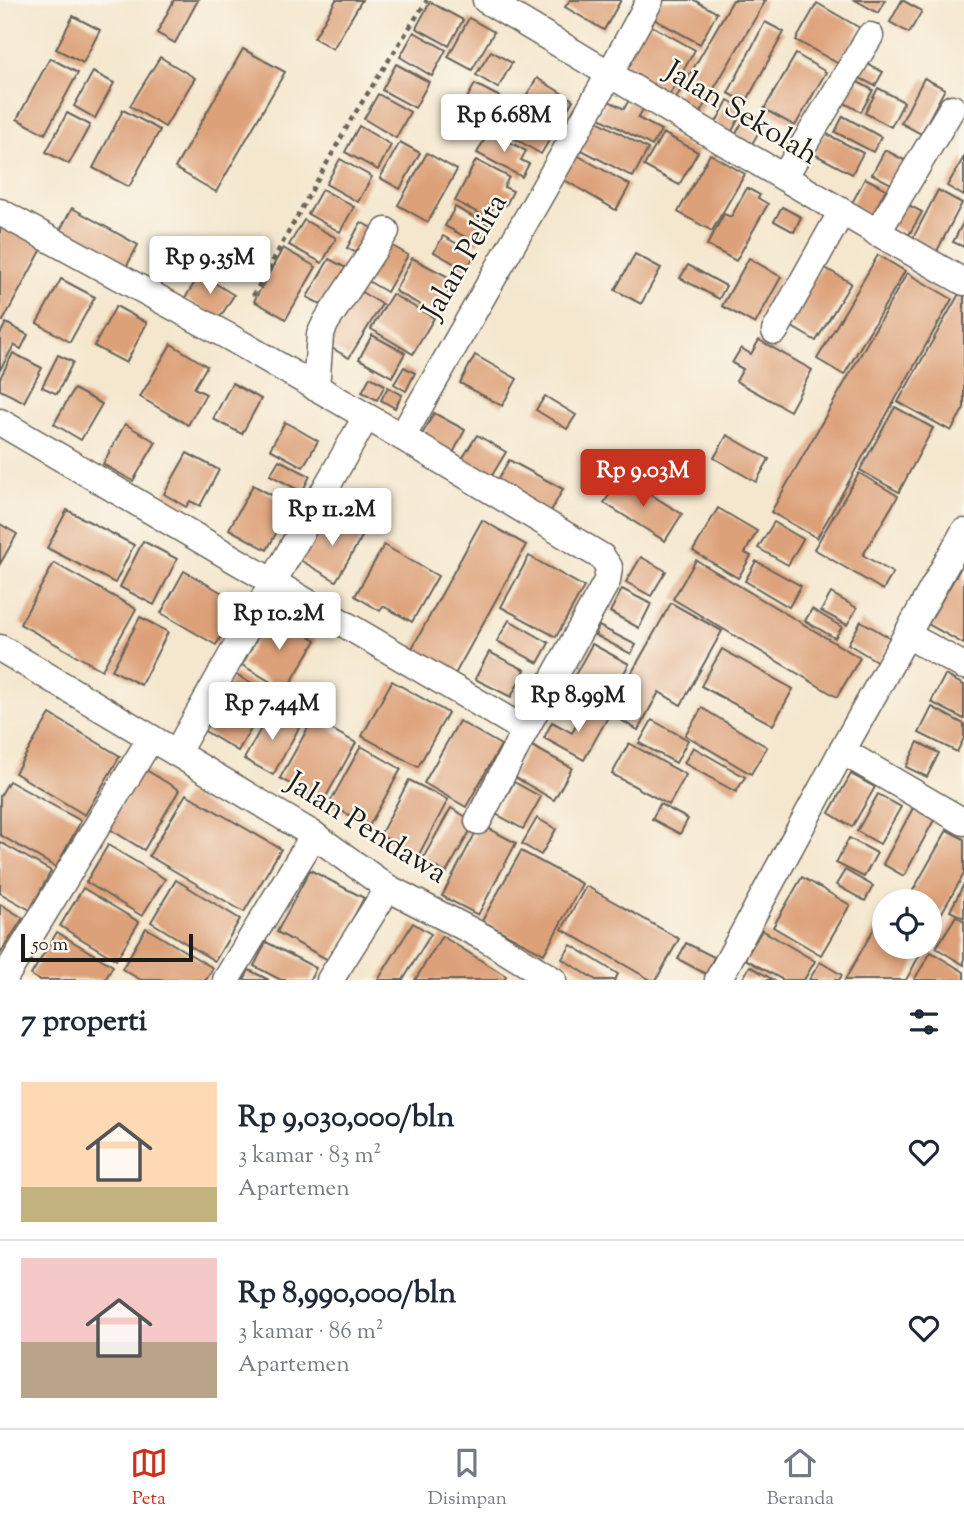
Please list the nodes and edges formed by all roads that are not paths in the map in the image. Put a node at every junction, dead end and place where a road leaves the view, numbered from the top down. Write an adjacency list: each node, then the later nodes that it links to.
1 (486, 0): 4 (street, Jalan Sekolah)
2 (650, 0): 4 (street, Jalan Pelita)
3 (870, 36): 6 (street)
4 (609, 75): 6 (street, Jalan Sekolah); 16 (street, Jalan Pelita)
5 (952, 108): 10 (street)
6 (784, 177): 8 (street, Jalan Sekolah)
7 (0, 212): 13 (street)
8 (841, 213): 10 (street, Jalan Sekolah); 12 (street)
9 (386, 231): 13 (street)
10 (877, 233): 11 (street, Jalan Sekolah)
11 (964, 282)
12 (775, 331)
13 (316, 388): 14 (street)
14 (366, 417): 16 (street); 18 (street)
15 (0, 422): 18 (street)
16 (402, 437): 22 (street)
17 (964, 532): 19 (street)
18 (272, 581): 22 (street); 25 (street)
19 (907, 635): 21 (street); 24 (street)
20 (0, 648): 23 (street, Jalan Pendawa)
21 (964, 666)
22 (525, 730): 26 (street)
23 (151, 738): 25 (street, Jalan Pendawa); 31 (street)
24 (842, 751): 27 (street); 34 (street)
25 (177, 752): 28 (street, Jalan Pendawa)
26 (478, 821)
27 (964, 822)
28 (314, 835): 29 (street, Jalan Pendawa); 32 (street)
29 (388, 888): 30 (street); 33 (street, Jalan Pendawa)
30 (333, 979)
31 (3, 980)
32 (226, 980)
33 (553, 980)
34 (718, 980)

